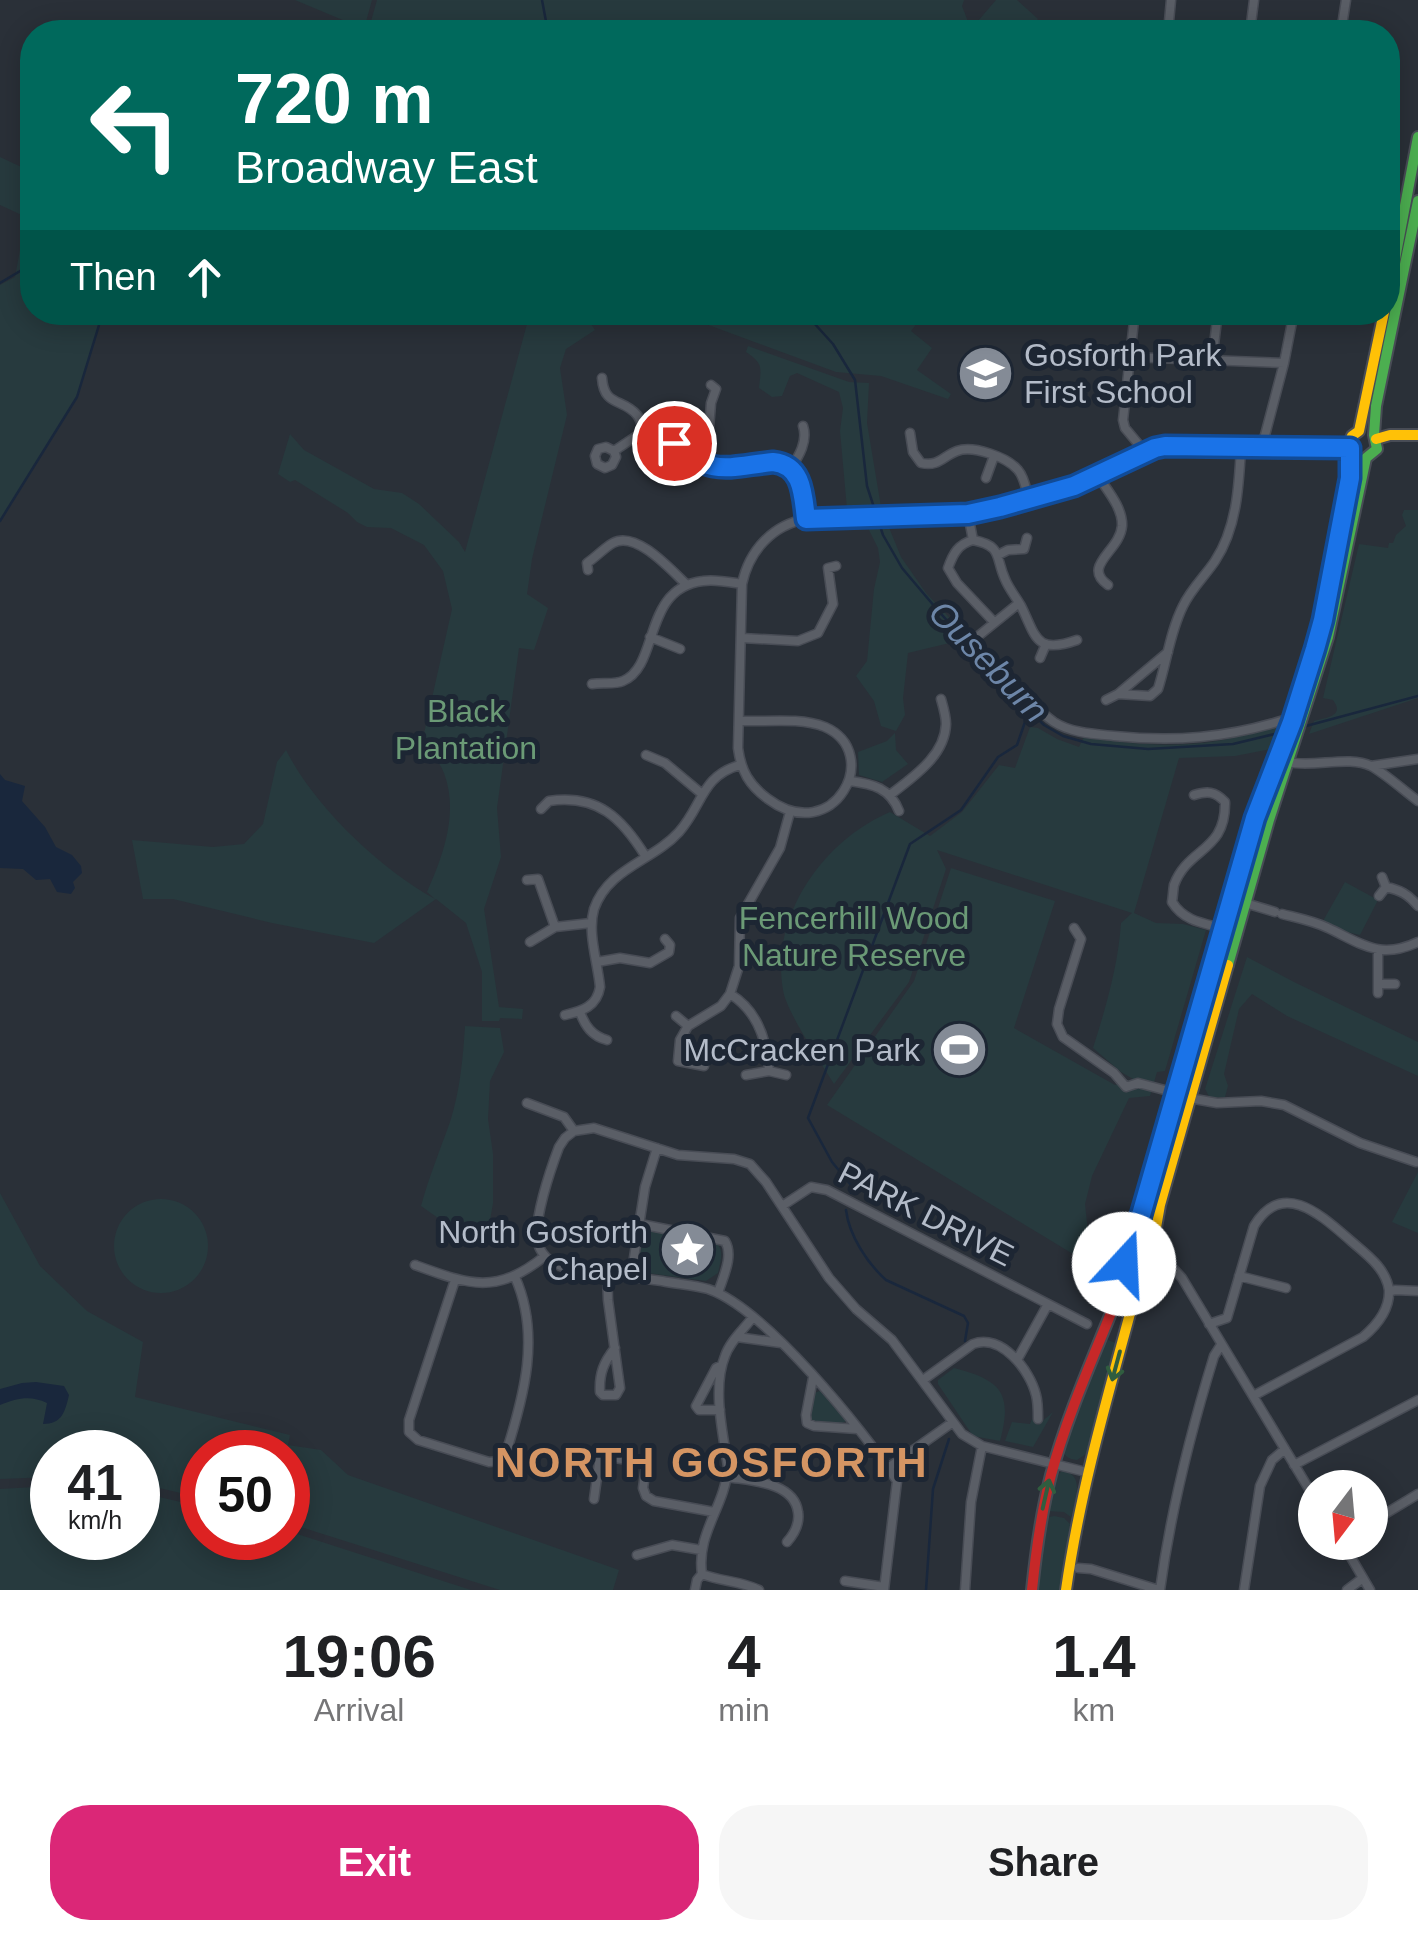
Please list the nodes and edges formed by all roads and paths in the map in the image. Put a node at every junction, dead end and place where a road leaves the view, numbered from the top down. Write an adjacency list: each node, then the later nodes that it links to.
1 (1418, 137): 3 (main road)
2 (1418, 201): 4 (main road)
3 (1400, 232)
4 (1400, 289)
5 (1134, 325): 10 (street)
6 (1216, 325): 11 (street)
7 (1291, 325): 12 (street)
8 (1381, 325): 16 (main road)
9 (1393, 325): 20 (main road)
10 (1130, 356): 11 (street); 25 (street)
11 (1212, 361): 12 (street)
12 (1284, 363): 22 (street)
13 (602, 378): 17 (street)
14 (716, 387): 28 (street)
15 (803, 426): 29 (street)
16 (1359, 431): 20 (main road); 23 (main road)
17 (644, 432): 24 (street); 28 (street)
18 (910, 433): 26 (street)
19 (1418, 435): 20 (main road)
20 (1375, 438): 27 (main road)
21 (1241, 447): 22 (street); 25 (street); 55 (street)
22 (1264, 448): 23 (street)
23 (1350, 450): 27 (main road); 63 (main road)
24 (614, 451)
25 (1144, 452): 30 (street)
26 (994, 456): 31 (street); 32 (street)
27 (1366, 458): 63 (main road)
28 (696, 461): 29 (street)
29 (792, 468): 34 (street)
30 (1098, 476): 32 (street); 40 (street)
31 (986, 478)
32 (1029, 500): 33 (street)
33 (968, 514): 34 (street); 36 (street)
34 (806, 519): 42 (street)
35 (1026, 538): 37 (street)
36 (973, 540): 37 (street); 46 (street)
37 (998, 555): 45 (street)
38 (586, 563): 43 (street)
39 (829, 567): 47 (street)
40 (1098, 576): 41 (street); 44 (street)
41 (1087, 582)
42 (742, 584): 43 (street); 50 (street)
43 (687, 585): 48 (street)
44 (1108, 586)
45 (1019, 603): 46 (street); 53 (street)
46 (994, 622): 49 (street)
47 (818, 633): 50 (street); 52 (street)
48 (650, 636): 54 (street); 58 (street)
49 (977, 637)
50 (742, 638): 62 (street)
51 (1077, 640): 53 (street)
52 (828, 641)
53 (1046, 644): 57 (street)
54 (680, 648)
55 (1168, 652): 59 (street); 59 (street)
56 (987, 656): 63 (street)
57 (1040, 658)
58 (595, 680)
59 (1118, 694): 61 (street)
60 (942, 698): 65 (street)
61 (1106, 700)
62 (740, 721): 70 (street); 72 (street)
63 (1298, 721): 66 (main road)
64 (960, 722): 65 (street)
65 (946, 724): 76 (street)
66 (1292, 736): 69 (main road); 92 (main road)
67 (646, 755): 74 (street)
68 (1418, 759): 71 (street)
69 (1288, 762): 71 (street); 87 (main road)
70 (740, 766): 74 (street); 81 (street)
71 (1371, 766): 77 (street)
72 (850, 781): 76 (street); 81 (street)
73 (542, 789): 78 (street)
74 (702, 794): 82 (street)
75 (1194, 794): 92 (street)
76 (890, 795): 80 (street)
77 (1418, 800)
78 (549, 801): 79 (street); 82 (street)
79 (542, 810)
80 (899, 811)
81 (790, 812): 101 (street)
82 (646, 857): 89 (street)
83 (540, 868): 84 (street)
84 (538, 879): 85 (street); 90 (street)
85 (527, 880)
86 (1378, 896): 88 (street)
87 (1245, 903): 96 (street); 112 (main road)
88 (1418, 906)
89 (591, 923): 90 (street); 97 (street)
90 (555, 926): 94 (street)
91 (1074, 928): 111 (street)
92 (1222, 928): 111 (main road)
93 (665, 939): 98 (street)
94 (530, 942)
95 (1418, 942): 96 (street)
96 (1378, 950): 100 (street)
97 (596, 962): 98 (street); 102 (street)
98 (650, 962): 99 (street)
99 (654, 975)
100 (1394, 984)
101 (730, 994): 105 (street); 108 (street)
102 (580, 1012): 103 (street); 106 (street)
103 (565, 1015)
104 (676, 1016): 105 (street)
105 (688, 1026): 107 (street)
106 (608, 1040)
107 (704, 1066)
108 (769, 1071): 109 (street); 110 (street)
109 (746, 1075)
110 (786, 1075)
111 (1176, 1094): 119 (main road)
112 (1189, 1098): 116 (street); 120 (main road)
113 (528, 1103): 114 (street)
114 (574, 1131): 115 (street); 121 (street)
115 (658, 1148): 117 (street); 118 (street)
116 (1416, 1162)
117 (782, 1206): 135 (street, PARK DRIVE); 146 (street)
118 (640, 1224): 129 (street); 134 (street)
119 (1135, 1234): 120 (main road); 124 (main road)
120 (1154, 1238): 122 (main road)
121 (545, 1256): 125 (street); 128 (street)
122 (1158, 1260): 126 (main road); 138 (street)
123 (416, 1266): 130 (street)
124 (1125, 1266): 126 (main road); 155 (main road)
125 (607, 1274): 129 (street); 142 (street)
126 (1145, 1274): 159 (main road, one-way to 159)
127 (1239, 1276): 131 (street); 133 (street); 138 (street)
128 (515, 1277): 130 (street); 130 (street)
129 (631, 1277): 134 (street)
130 (455, 1280)
131 (1286, 1288)
132 (1418, 1291): 133 (street)
133 (1389, 1292): 147 (street)
134 (718, 1294): 136 (street)
135 (1048, 1304): 137 (street, PARK DRIVE); 143 (street)
136 (753, 1317): 139 (street); 140 (street)
137 (1087, 1324)
138 (1209, 1324): 141 (street)
139 (737, 1337): 140 (street); 144 (street)
140 (781, 1342): 145 (street)
141 (1220, 1344): 147 (street); 179 (street)
142 (615, 1348): 142 (street)
143 (1017, 1360): 146 (street); 150 (street)
144 (722, 1365): 149 (street); 149 (street)
145 (814, 1378): 152 (street); 152 (street)
146 (923, 1380): 151 (street)
147 (1253, 1396): 154 (street)
148 (1418, 1400): 156 (street)
149 (720, 1410): 160 (street)
150 (1038, 1419)
151 (953, 1422): 153 (street); 157 (street)
152 (857, 1429): 157 (street)
153 (982, 1446): 155 (street); 176 (street)
154 (1285, 1449): 156 (street); 180 (street)
155 (1053, 1462): 159 (street); 177 (main road, one-way to 155)
156 (1294, 1465): 158 (street)
157 (888, 1468): 173 (street)
158 (1298, 1471)
159 (1086, 1472): 178 (main road)
160 (728, 1476): 163 (street); 165 (street)
161 (1418, 1494): 164 (street)
162 (594, 1499): 163 (street)
163 (714, 1512): 166 (street)
164 (1388, 1512)
165 (787, 1542)
166 (701, 1550): 167 (street); 170 (street)
167 (636, 1555)
168 (1353, 1560): 171 (street)
169 (1078, 1568): 179 (street)
170 (702, 1574): 174 (street); 175 (street)
171 (1364, 1578): 181 (street); 182 (street)
172 (845, 1582): 173 (street)
173 (884, 1588)
174 (694, 1590)
175 (759, 1590)
176 (965, 1590)
177 (1032, 1590)
178 (1066, 1590)
179 (1160, 1590)
180 (1244, 1590)
181 (1347, 1590)
182 (1370, 1590)

